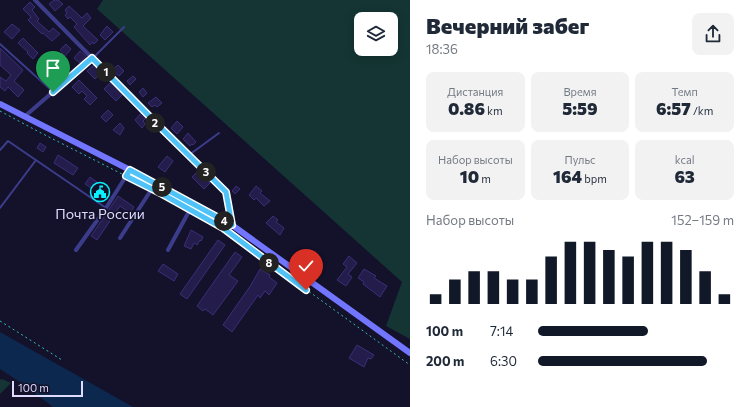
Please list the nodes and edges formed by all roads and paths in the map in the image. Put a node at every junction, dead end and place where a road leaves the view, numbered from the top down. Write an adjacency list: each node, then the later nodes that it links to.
1 (35, 0): 4 (street)
2 (124, 27): 4 (lane)
3 (0, 44): 5 (lane)
4 (92, 58): 5 (street); 11 (street)
5 (53, 92): 8 (street)
6 (0, 104): 8 (main road)
7 (0, 111): 14 (path)
8 (24, 117): 13 (main road)
9 (219, 133): 11 (lane)
10 (0, 150): 12 (lane)
11 (188, 155): 20 (street)
12 (36, 160): 18 (lane); 19 (lane)
13 (130, 170): 14 (street); 15 (main road)
14 (126, 176): 15 (path); 19 (street)
15 (154, 186): 17 (main road); 21 (street)
16 (162, 194): 27 (path)
17 (193, 204): 20 (main road); 23 (street)
18 (0, 208)
19 (106, 208): 22 (street)
20 (232, 225): 25 (main road)
21 (120, 238)
22 (76, 250)
23 (168, 250)
24 (0, 321): 26 (path)
25 (410, 353)
26 (62, 360)
27 (410, 365)

